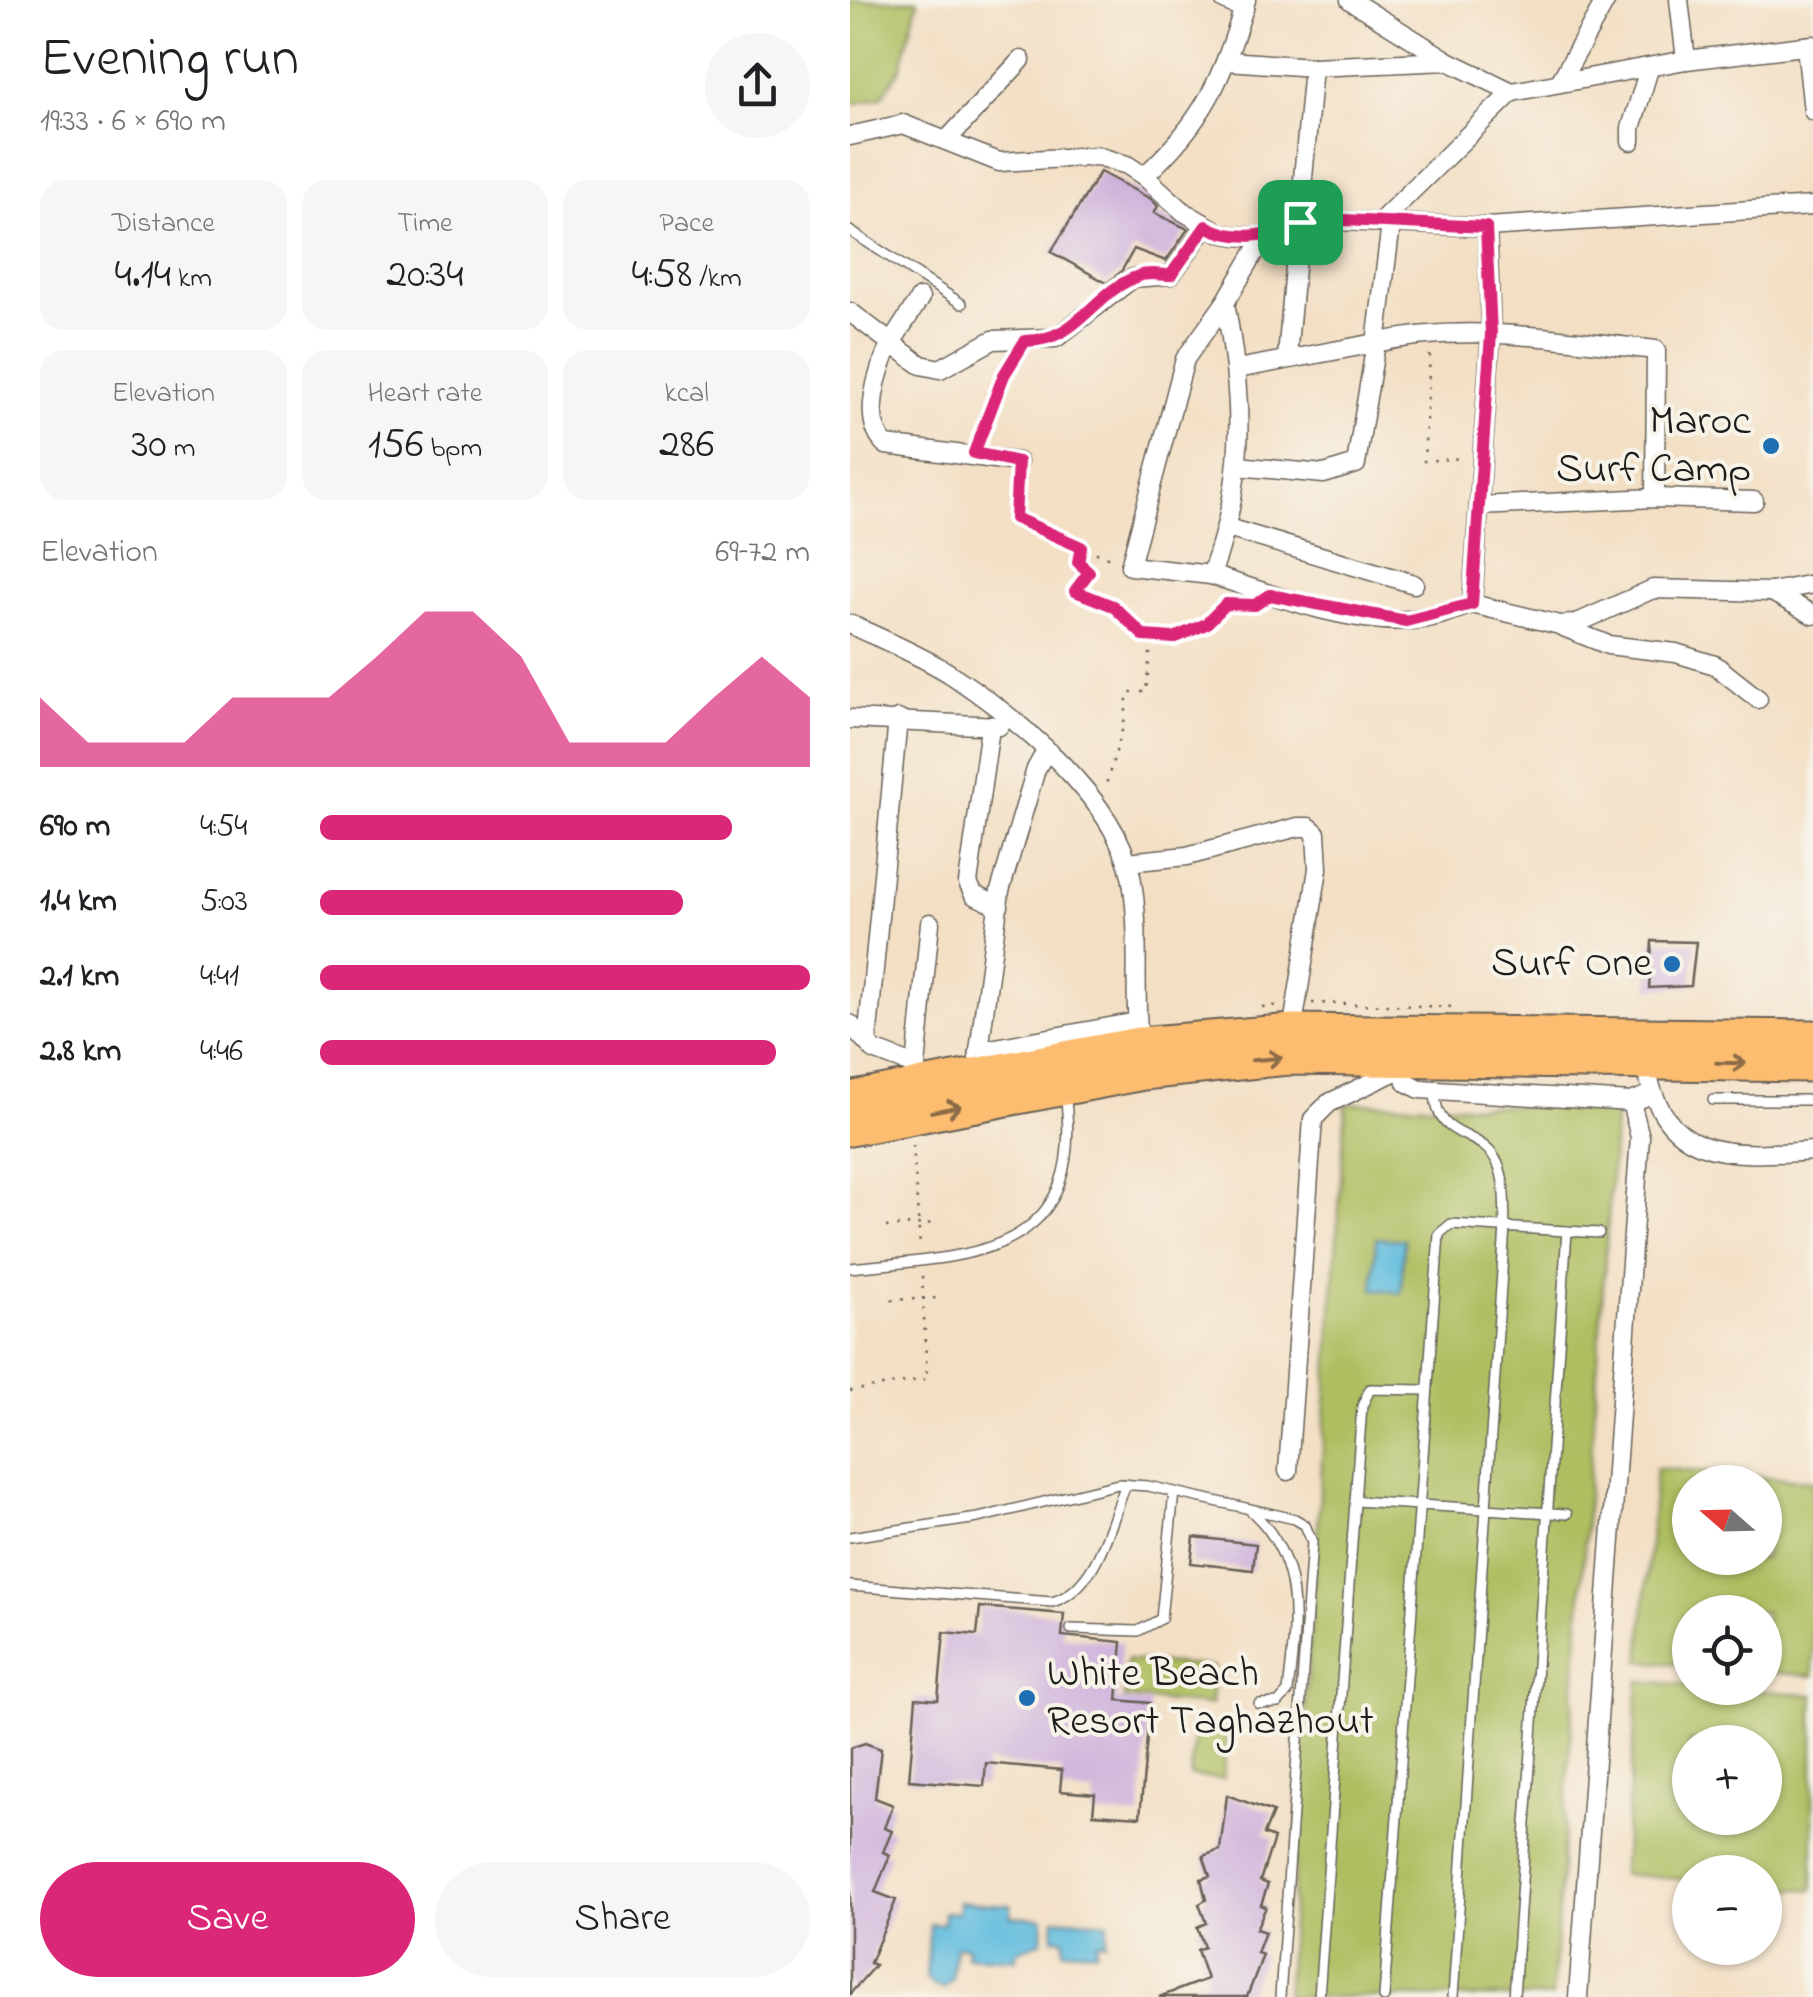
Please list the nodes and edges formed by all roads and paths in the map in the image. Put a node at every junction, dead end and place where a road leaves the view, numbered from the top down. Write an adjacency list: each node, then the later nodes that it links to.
1 (1224, 0): 5 (street)
2 (1350, 0): 9 (street)
3 (1606, 0): 13 (street)
4 (1679, 0): 8 (street)
5 (1245, 5): 10 (street)
6 (1809, 45): 8 (street); 15 (street)
7 (1022, 60): 17 (street)
8 (1686, 60): 12 (street)
9 (1448, 61): 11 (street); 14 (street)
10 (1228, 62): 11 (street); 19 (street)
11 (1313, 67): 21 (street)
12 (1649, 68): 13 (street); 18 (street)
13 (1560, 82): 14 (street)
14 (1512, 92): 22 (street)
15 (1813, 111)
16 (850, 136): 17 (street)
17 (946, 140): 19 (street)
18 (1632, 141)
19 (1144, 176): 23 (street)
20 (1813, 206): 24 (street)
21 (1300, 222): 22 (street); 26 (street); 36 (street)
22 (1385, 224): 24 (street); 34 (street)
23 (1206, 226): 26 (street); 33 (street)
24 (1486, 227): 32 (street)
25 (850, 231): 28 (lane)
26 (1264, 237): 29 (street)
27 (920, 298): 35 (street)
28 (962, 304)
29 (1225, 304): 37 (street); 47 (street)
30 (850, 312): 35 (street)
31 (1432, 334): 32 (street); 34 (street); 39 (path)
32 (1491, 334): 39 (street); 42 (street)
33 (1025, 341): 35 (street); 38 (path)
34 (1376, 342): 36 (street); 41 (street)
35 (891, 343): 38 (street)
36 (1287, 357): 37 (street)
37 (1238, 369): 41 (street)
38 (974, 453): 40 (street)
39 (1481, 458): 44 (street)
40 (1018, 462): 46 (path)
41 (1238, 466): 45 (street)
42 (1655, 498): 43 (street); 44 (street)
43 (1754, 502)
44 (1479, 506): 53 (street)
45 (1228, 528): 48 (street); 49 (street)
46 (1081, 547): 47 (path); 57 (path)
47 (1130, 566): 48 (street)
48 (1210, 574): 52 (street)
49 (1414, 584)
50 (1813, 584): 51 (street)
51 (1772, 592): 54 (street); 56 (street)
52 (1270, 595): 53 (street); 57 (path)
53 (1472, 604): 56 (street)
54 (1813, 616)
55 (850, 624): 61 (street)
56 (1560, 625): 58 (street)
57 (1144, 636): 64 (path)
58 (1758, 699)
59 (850, 718): 60 (street)
60 (898, 719): 62 (street); 71 (street)
61 (1011, 719): 62 (street); 63 (street)
62 (990, 728): 66 (street)
63 (1046, 751): 64 (street); 66 (street)
64 (1100, 810): 65 (street)
65 (1128, 862): 69 (street); 72 (street)
66 (999, 906): 74 (street)
67 (930, 924): 78 (street)
68 (850, 1024): 71 (street)
69 (1292, 1032): 72 (highway); 73 (highway)
70 (1813, 1038): 73 (highway)
71 (867, 1042): 78 (street)
72 (1139, 1046): 73 (highway, one-way to 73); 74 (highway); 77 (highway)
73 (1402, 1053): 76 (highway); 79 (street); 99 (street)
74 (978, 1063): 78 (highway)
75 (1813, 1064): 76 (highway, one-way to 75)
76 (1649, 1078): 83 (street); 85 (street)
77 (1064, 1087): 78 (highway, one-way to 77); 92 (lane)
78 (915, 1090): 80 (highway); 84 (highway); 87 (path)
79 (1434, 1090): 83 (street); 89 (lane)
80 (850, 1100)
81 (1713, 1100): 82 (lane)
82 (1813, 1100)
83 (1631, 1102): 117 (street)
84 (850, 1128)
85 (1813, 1151)
86 (935, 1223): 87 (path)
87 (918, 1224): 88 (path); 92 (path)
88 (886, 1226)
89 (1506, 1228): 90 (lane); 97 (lane); 105 (lane)
90 (1566, 1231): 91 (lane); 106 (lane)
91 (1599, 1233)
92 (921, 1262): 93 (lane); 94 (path)
93 (850, 1268)
94 (923, 1298): 95 (path); 96 (path); 98 (path)
95 (940, 1298)
96 (891, 1300)
97 (1427, 1390): 102 (lane); 103 (lane)
98 (850, 1391)
99 (1288, 1470)
100 (1126, 1484): 101 (lane); 108 (lane); 109 (lane)
101 (1174, 1492): 104 (lane); 110 (lane)
102 (1355, 1500): 103 (lane); 113 (lane)
103 (1419, 1503): 105 (lane); 114 (lane)
104 (1248, 1508): 111 (lane); 112 (lane)
105 (1486, 1509): 106 (lane); 115 (lane)
106 (1547, 1512): 107 (lane); 116 (lane)
107 (1567, 1514)
108 (850, 1537)
109 (850, 1586)
110 (1071, 1629)
111 (1259, 1704)
112 (1280, 1997)
113 (1320, 1997)
114 (1384, 1997)
115 (1453, 1997)
116 (1514, 1997)
117 (1578, 1997)

